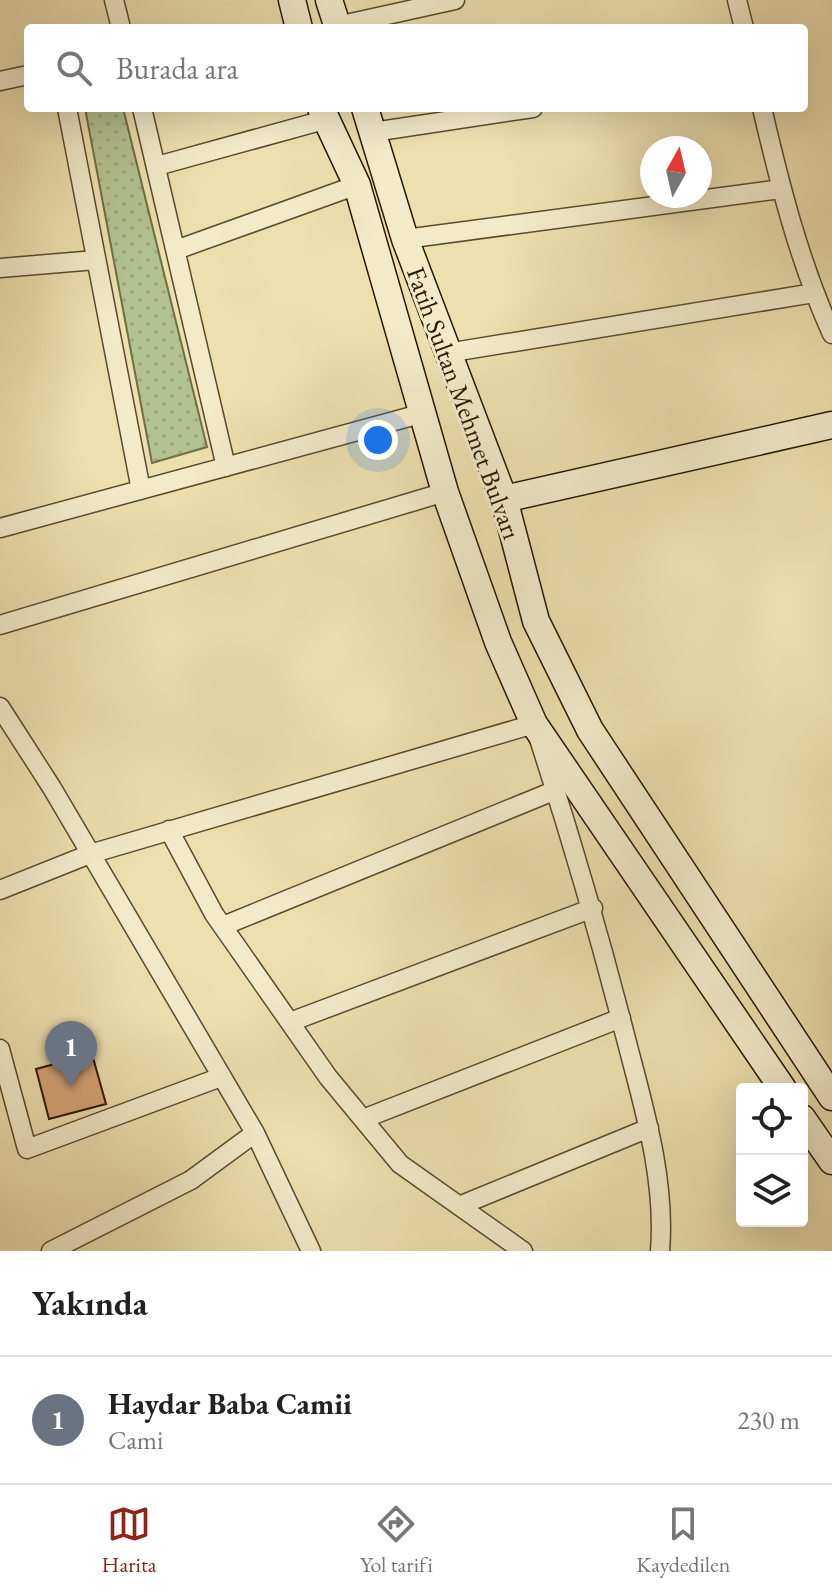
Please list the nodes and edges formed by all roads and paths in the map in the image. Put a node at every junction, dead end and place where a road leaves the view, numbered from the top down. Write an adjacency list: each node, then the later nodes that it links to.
1 (114, 0): 6 (street)
2 (292, 0): 7 (main road)
3 (329, 0): 8 (main road)
4 (455, 0): 9 (street)
5 (737, 0): 10 (street)
6 (120, 24)
7 (298, 24)
8 (336, 24)
9 (350, 24)
10 (743, 24)
11 (24, 76): 12 (street)
12 (0, 81)
13 (68, 112): 24 (street)
14 (143, 112): 19 (street)
15 (478, 112): 18 (street)
16 (763, 112): 21 (street)
17 (323, 114): 19 (street); 20 (main road)
18 (369, 120): 22 (main road, Fatih Sultan Mehmet Bulvarı)
19 (157, 166): 23 (street)
20 (357, 185): 23 (street); 29 (main road)
21 (781, 189): 22 (street); 26 (street)
22 (405, 239): 28 (main road, Fatih Sultan Mehmet Bulvarı)
23 (176, 250): 31 (street)
24 (96, 260): 25 (street); 32 (street)
25 (0, 268)
26 (814, 293): 27 (street); 28 (street)
27 (832, 334)
28 (447, 353): 34 (main road, Fatih Sultan Mehmet Bulvarı)
29 (420, 414): 31 (street); 33 (main road)
30 (832, 425): 34 (main road)
31 (226, 467): 32 (street)
32 (141, 490): 35 (street)
33 (445, 492): 36 (street); 38 (main road)
34 (504, 499): 50 (main road, Fatih Sultan Mehmet Bulvarı)
35 (0, 528)
36 (0, 625)
37 (0, 707): 41 (street)
38 (534, 724): 39 (street); 40 (street); 49 (main road)
39 (556, 790): 43 (street); 44 (street)
40 (169, 830): 41 (street); 44 (street)
41 (90, 854): 42 (street); 48 (street)
42 (0, 890)
43 (593, 908): 45 (street); 46 (street)
44 (223, 926): 46 (street)
45 (621, 1018): 51 (street); 53 (street)
46 (290, 1022): 51 (street)
47 (0, 1049): 48 (street)
48 (221, 1077): 54 (street)
49 (779, 1083)
50 (832, 1097)
51 (363, 1119): 56 (street)
52 (808, 1127): 55 (main road)
53 (649, 1128): 56 (street); 60 (street)
54 (255, 1133): 57 (street); 58 (street)
55 (832, 1161)
56 (459, 1206): 59 (street)
57 (51, 1251)
58 (311, 1251)
59 (523, 1251)
60 (660, 1251)

